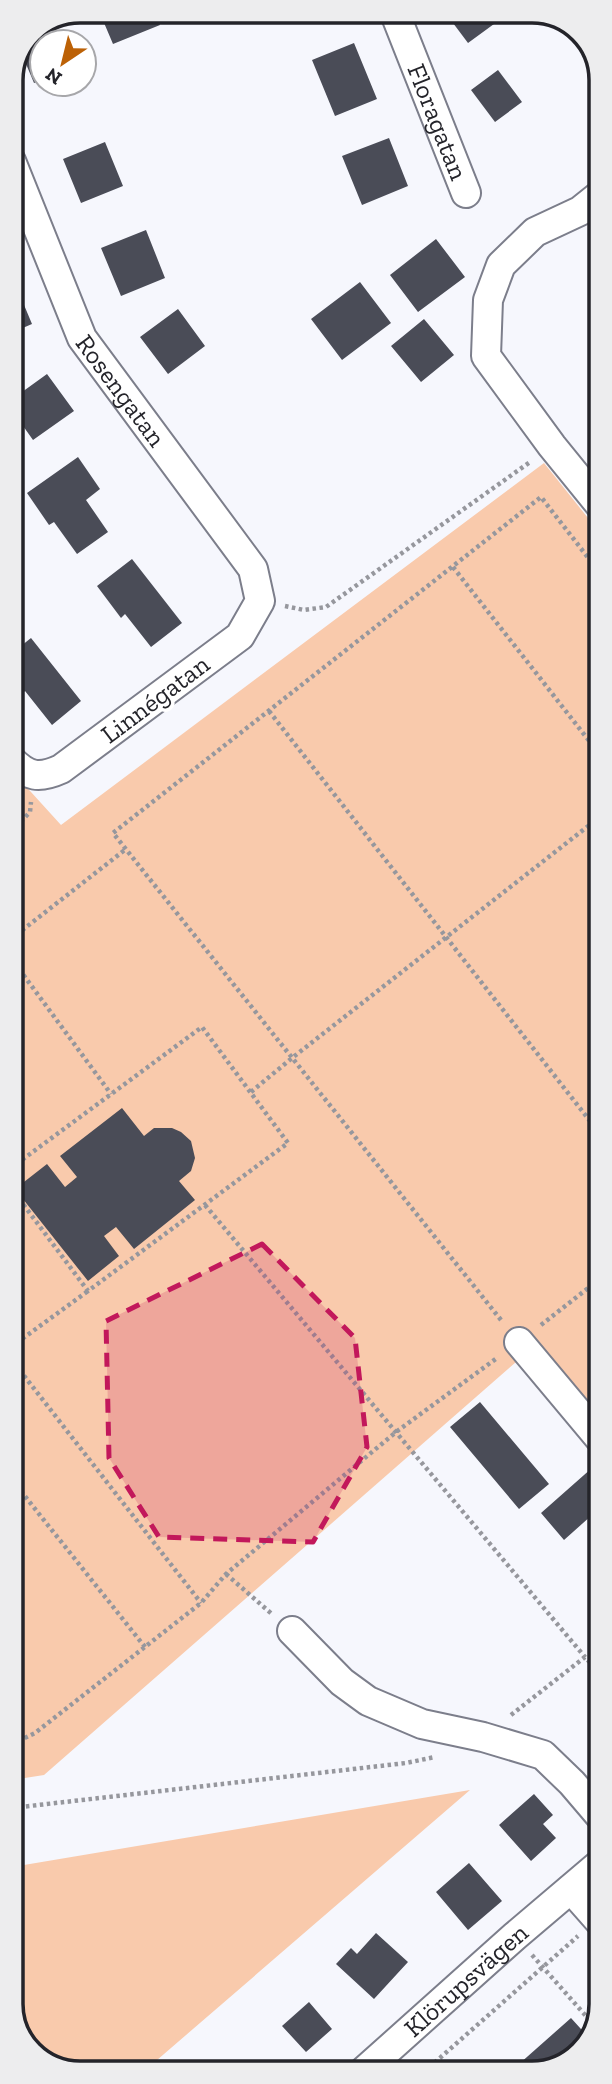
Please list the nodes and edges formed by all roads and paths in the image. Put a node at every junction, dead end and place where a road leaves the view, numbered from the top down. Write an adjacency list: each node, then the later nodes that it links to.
1 (399, 23): 3 (street, Floragatan)
2 (23, 191): 9 (street, Rosengatan)
3 (466, 193)
4 (589, 204): 5 (street)
5 (552, 446): 6 (street); 9 (path)
6 (589, 491)
7 (589, 559): 8 (path)
8 (453, 567): 10 (path); 11 (path)
9 (260, 601): 12 (street, Linnégatan)
10 (269, 710): 15 (path); 17 (path)
11 (589, 741)
12 (23, 768): 13 (path)
13 (23, 819)
14 (589, 825): 17 (path)
15 (126, 849): 16 (path); 19 (path)
16 (23, 930)
17 (446, 937): 19 (path); 22 (path)
18 (23, 974): 21 (path)
19 (292, 1058): 20 (path); 29 (path)
20 (251, 1093): 21 (path); 25 (path)
21 (111, 1094): 23 (path)
22 (589, 1120)
23 (23, 1159)
24 (23, 1205): 27 (path)
25 (205, 1205): 27 (path); 32 (path)
26 (589, 1287): 29 (path)
27 (88, 1291): 28 (path)
28 (23, 1339)
29 (519, 1342): 31 (street); 32 (path)
30 (23, 1373): 35 (path)
31 (589, 1426)
32 (396, 1432): 34 (path); 38 (path)
33 (23, 1494): 37 (path)
34 (226, 1574): 35 (path); 36 (path)
35 (201, 1603): 37 (path)
36 (292, 1630): 40 (street)
37 (145, 1647): 41 (path)
38 (584, 1657): 39 (path); 40 (path)
39 (589, 1662)
40 (483, 1738): 43 (street)
41 (23, 1739)
42 (441, 1756): 44 (path)
43 (589, 1803)
44 (23, 1807)
45 (589, 1873): 46 (street, Klörupsvägen)
46 (571, 1889): 47 (street); 49 (street, Klörupsvägen)
47 (589, 1909)
48 (589, 1930): 50 (path)
49 (516, 1936): 50 (path); 52 (street, Klörupsvägen)
50 (543, 1967): 51 (path); 53 (path)
51 (587, 2018)
52 (375, 2061)
53 (436, 2061)

